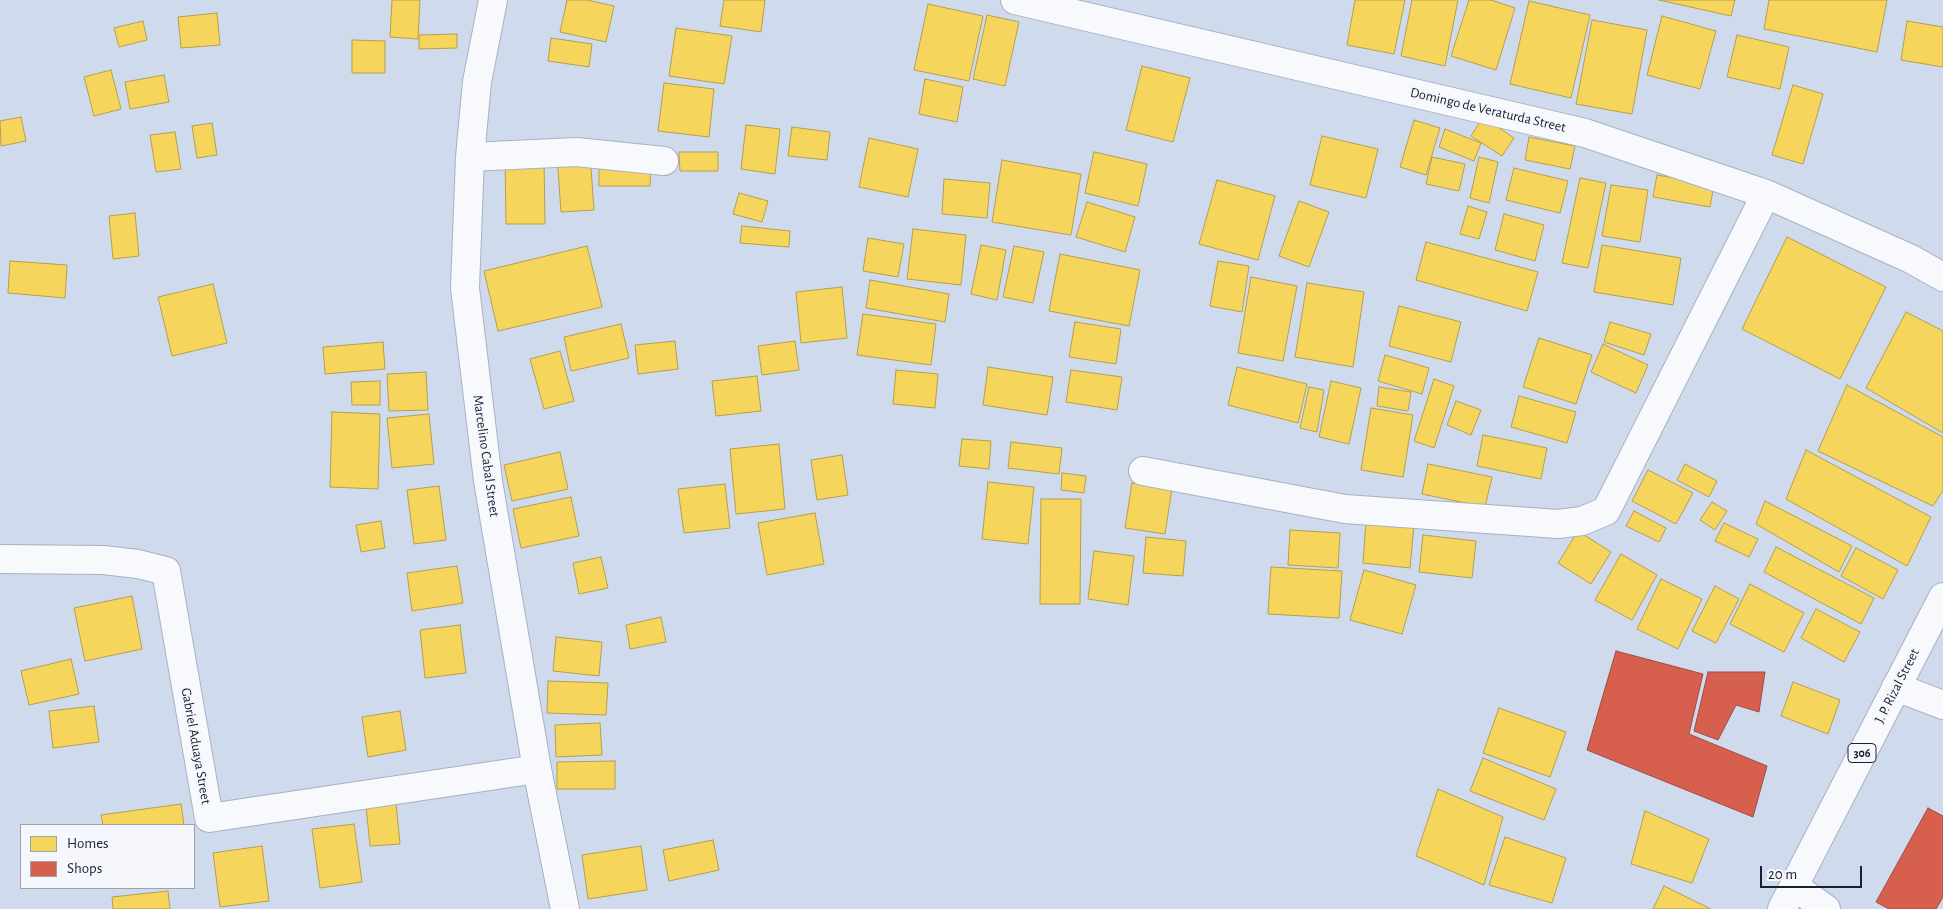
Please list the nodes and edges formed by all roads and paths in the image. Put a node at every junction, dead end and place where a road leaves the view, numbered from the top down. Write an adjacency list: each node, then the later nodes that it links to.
1 (493, 0): 3 (street, Marcelino Cabal Street)
2 (1015, 0): 5 (street, Domingo de Veraturda Street)
3 (470, 157): 4 (street); 13 (street, Marcelino Cabal Street)
4 (664, 161)
5 (1766, 194): 6 (street, Domingo de Veraturda Street); 7 (street)
6 (1943, 277)
7 (1143, 471)
8 (0, 559): 13 (street, Gabriel Aduaya Street)
9 (1943, 596): 10 (street, J. P. Rizal Street / 306)
10 (1935, 630): 11 (street, J. P. Rizal Street / 306)
11 (1896, 688): 12 (street); 14 (street, J. P. Rizal Street / 306)
12 (1943, 705)
13 (537, 769): 15 (street, Marcelino Cabal Street)
14 (1788, 898): 16 (street)
15 (565, 909)
16 (1826, 909)

